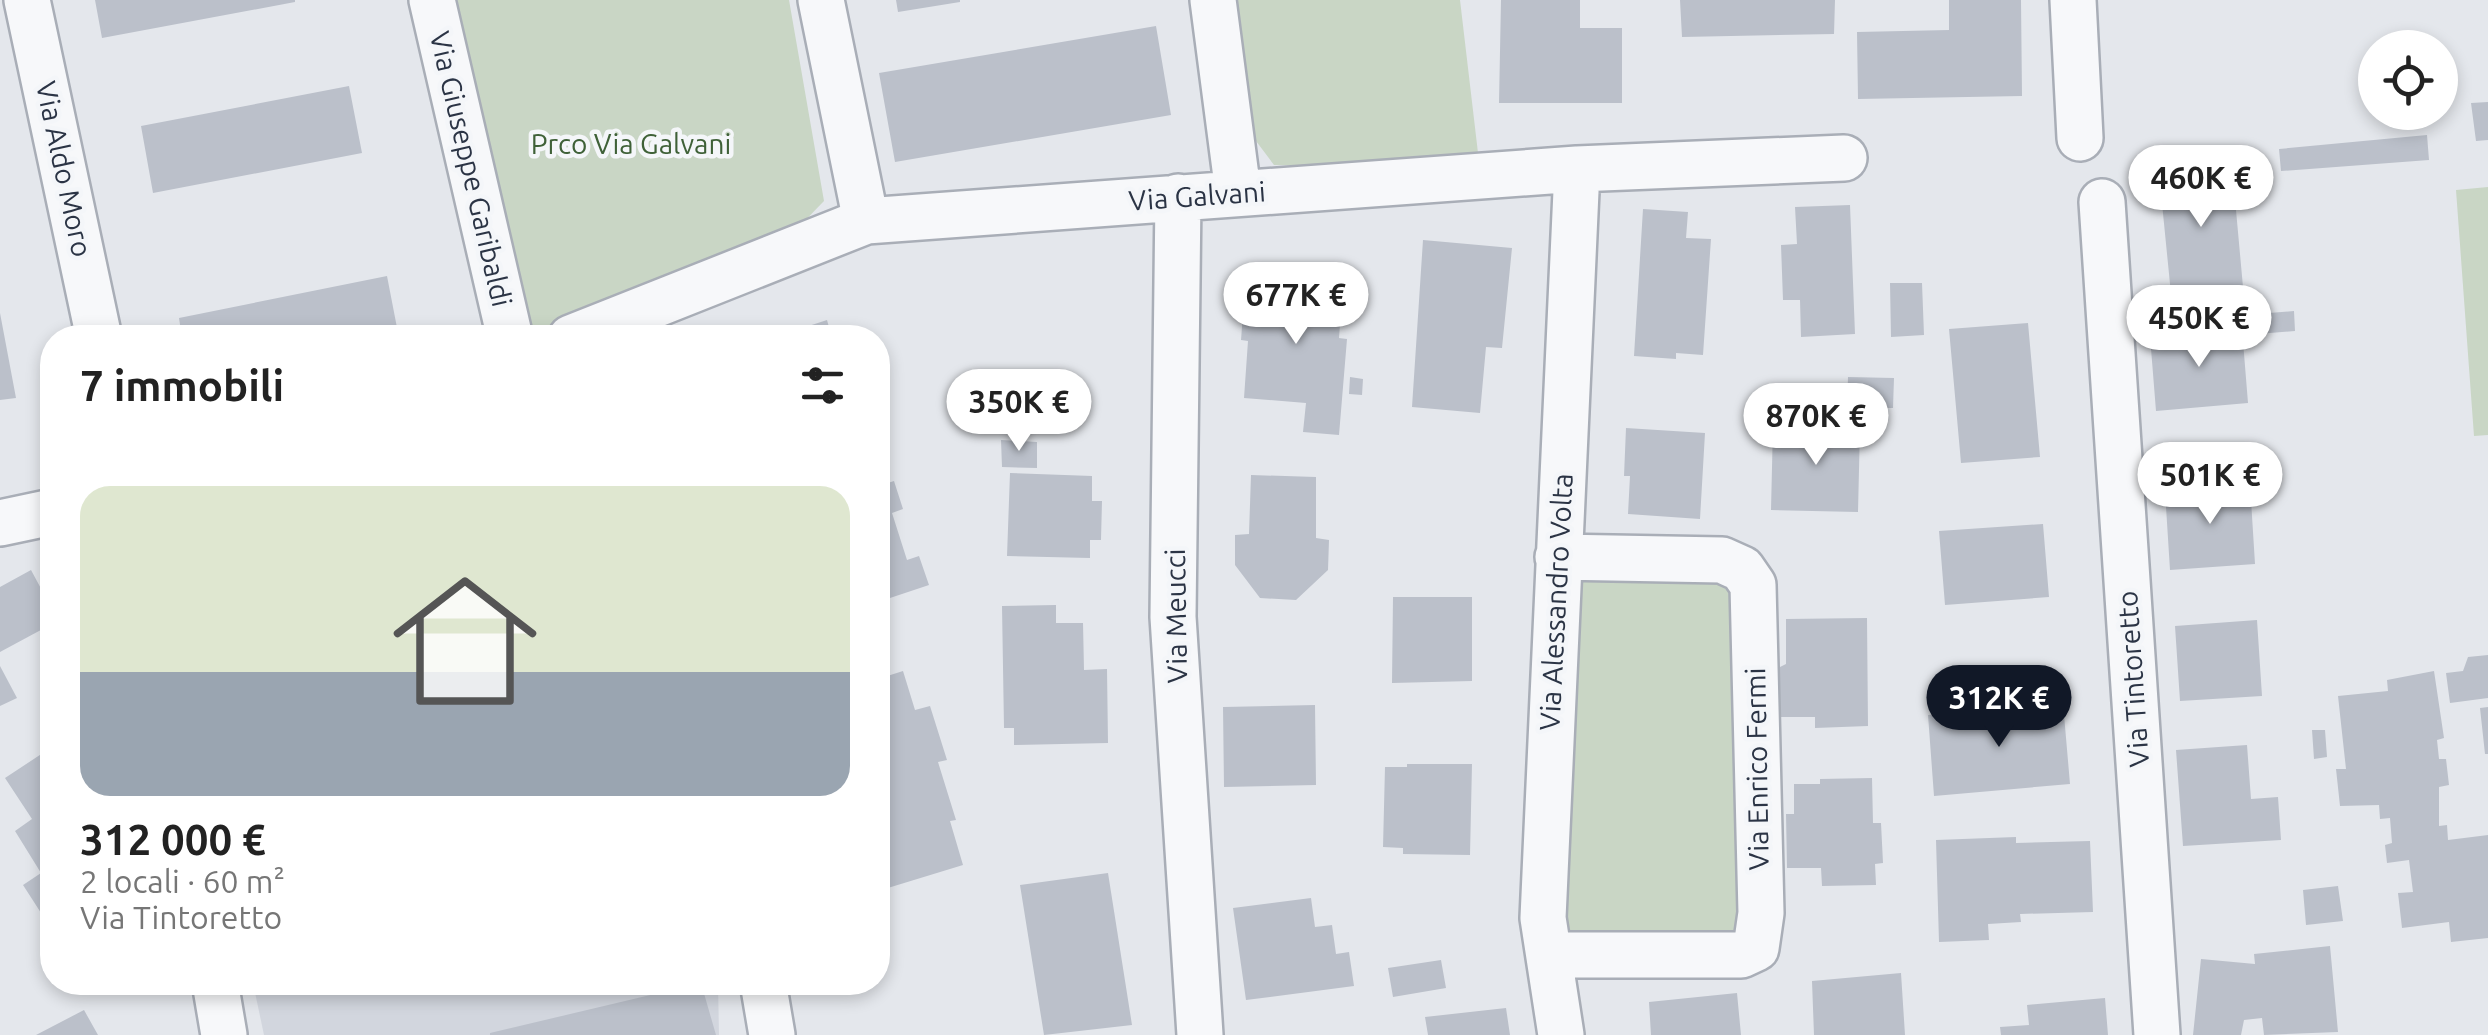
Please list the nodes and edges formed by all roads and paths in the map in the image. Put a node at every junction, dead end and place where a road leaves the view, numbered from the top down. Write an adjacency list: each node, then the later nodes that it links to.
1 (432, 0): 15 (street, Via Giuseppe Garibaldi)
2 (821, 0): 12 (street)
3 (1214, 0): 9 (street)
4 (2073, 0): 6 (street)
5 (21, 24): 14 (street, Via Aldo Moro)
6 (2080, 138)
7 (1844, 158): 8 (street, Via Galvani)
8 (1577, 169): 9 (street, Via Galvani); 19 (street, Via Alessandro Volta)
9 (1238, 192): 10 (street, Via Galvani)
10 (1178, 197): 12 (street, Via Galvani); 25 (street, Via Meucci)
11 (2102, 202): 27 (street, Via Tintoretto)
12 (866, 221): 13 (street, Via Galvani)
13 (670, 319): 16 (street, Via Galvani)
14 (96, 325)
15 (507, 325)
16 (639, 325)
17 (40, 515): 18 (street)
18 (0, 523)
19 (1558, 557): 20 (street, Via Alessandro Volta); 20 (street, Via Enrico Fermi)
20 (1549, 955): 26 (street, Via Alessandro Volta)
21 (217, 995): 23 (street)
22 (765, 995): 24 (street)
23 (224, 1035)
24 (772, 1035)
25 (1200, 1035)
26 (1561, 1035)
27 (2157, 1035)

